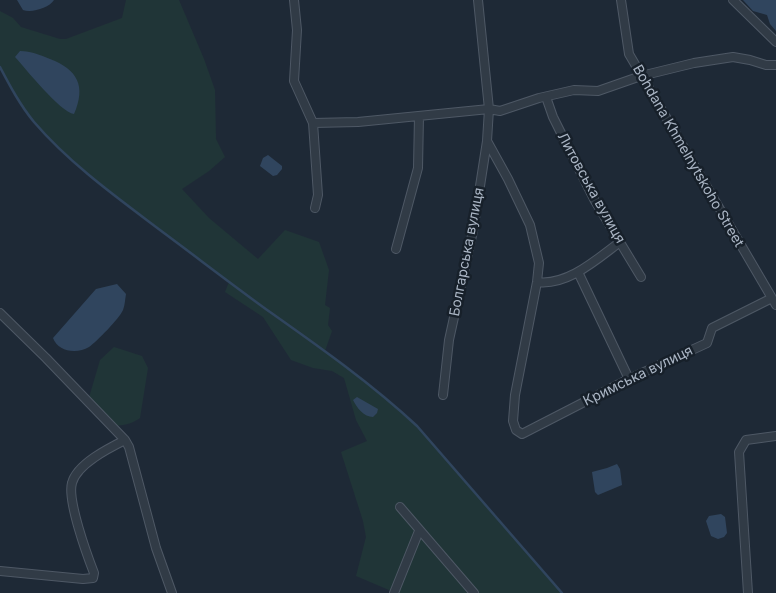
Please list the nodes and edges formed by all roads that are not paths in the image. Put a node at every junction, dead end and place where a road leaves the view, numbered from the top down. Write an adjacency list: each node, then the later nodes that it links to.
1 (294, 0): 11 (street)
2 (478, 0): 9 (street, Болгарська вулиця)
3 (621, 0): 7 (street, Bohdana Khmelnytskoho Street)
4 (733, 0): 5 (street)
5 (776, 42)
6 (776, 65): 7 (street)
7 (641, 76): 8 (street); 19 (street, Bohdana Khmelnytskoho Street)
8 (546, 97): 9 (street); 14 (street, Литовська вулиця)
9 (489, 109): 10 (street); 12 (street, Болгарська вулиця)
10 (419, 116): 11 (street); 15 (street)
11 (313, 123): 13 (street)
12 (487, 141): 18 (street); 23 (street, Болгарська вулиця)
13 (315, 208)
14 (620, 242): 16 (street); 17 (street, Литовська вулиця)
15 (396, 249)
16 (578, 272): 18 (street); 22 (street)
17 (641, 277)
18 (537, 282): 22 (street, Кримська вулиця)
19 (772, 298): 20 (street, Bohdana Khmelnytskoho Street); 22 (street, Кримська вулиця)
20 (776, 305)
21 (0, 313): 25 (street)
22 (629, 379)
23 (443, 395)
24 (776, 436): 32 (street)
25 (125, 440): 28 (street); 29 (street)
26 (400, 507): 27 (street)
27 (419, 531): 30 (street); 31 (street)
28 (0, 571)
29 (172, 593)
30 (394, 593)
31 (474, 593)
32 (748, 593)

